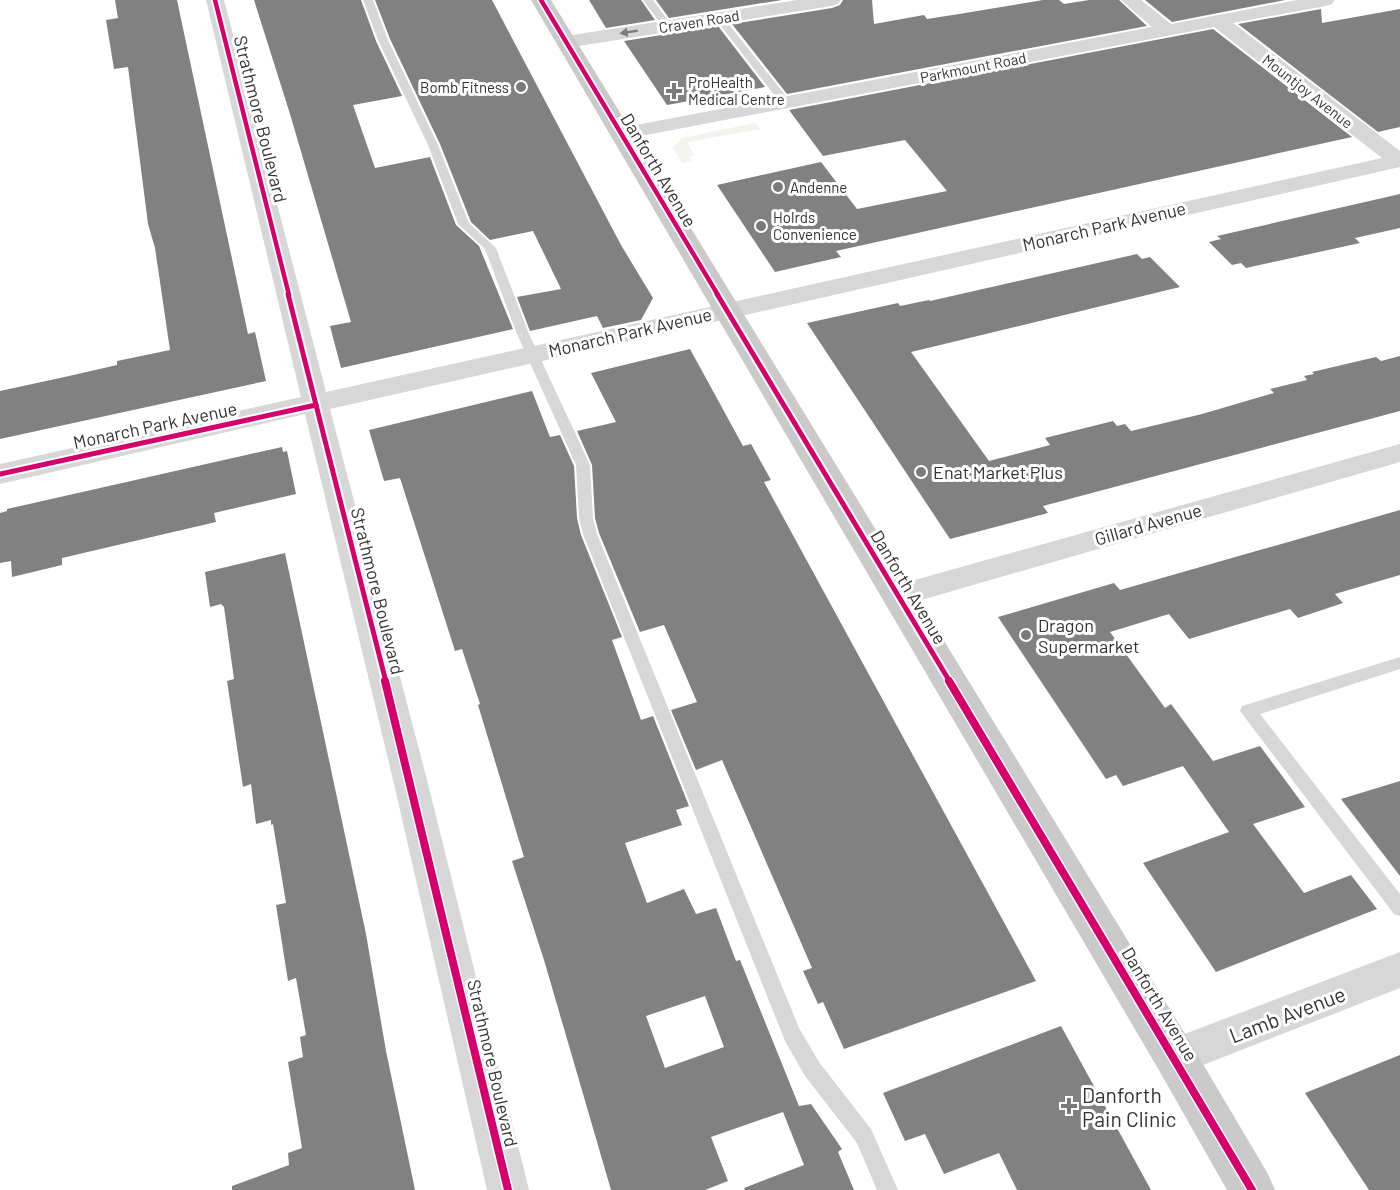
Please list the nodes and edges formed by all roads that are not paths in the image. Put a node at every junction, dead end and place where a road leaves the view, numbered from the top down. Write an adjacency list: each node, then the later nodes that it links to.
1 (215, 0): 18 (street, Strathmore Boulevard)
2 (368, 0): 17 (lane)
3 (541, 0): 12 (main road, Danforth Avenue)
4 (648, 0): 10 (lane)
5 (832, 0): 8 (street, Craven Road)
6 (1130, 0): 11 (street)
7 (1326, 0): 9 (street, Parkmount Road)
8 (720, 19): 10 (street, Craven Road); 13 (lane)
9 (1217, 20): 11 (street, Parkmount Road); 15 (street, Mountjoy Avenue)
10 (667, 26): 12 (street, Craven Road, one-way to 12)
11 (1167, 30): 13 (street, Parkmount Road)
12 (566, 42): 14 (main road, Danforth Avenue)
13 (786, 103): 14 (street, Parkmount Road)
14 (620, 134): 16 (main road, Danforth Avenue)
15 (1400, 160): 16 (street, Monarch Park Avenue)
16 (726, 311): 17 (street, Monarch Park Avenue); 21 (main road, Danforth Avenue)
17 (532, 354): 18 (street, Monarch Park Avenue); 27 (lane)
18 (316, 405): 20 (street, Monarch Park Avenue); 26 (street, Strathmore Boulevard)
19 (1400, 453): 21 (street, Gillard Avenue)
20 (0, 474)
21 (897, 596): 25 (main road, Danforth Avenue)
22 (1400, 663): 23 (lane)
23 (1400, 908)
24 (1400, 970): 25 (street, Lamb Avenue)
25 (1175, 1057): 28 (main road, Danforth Avenue)
26 (508, 1190)
27 (888, 1190)
28 (1252, 1190)

